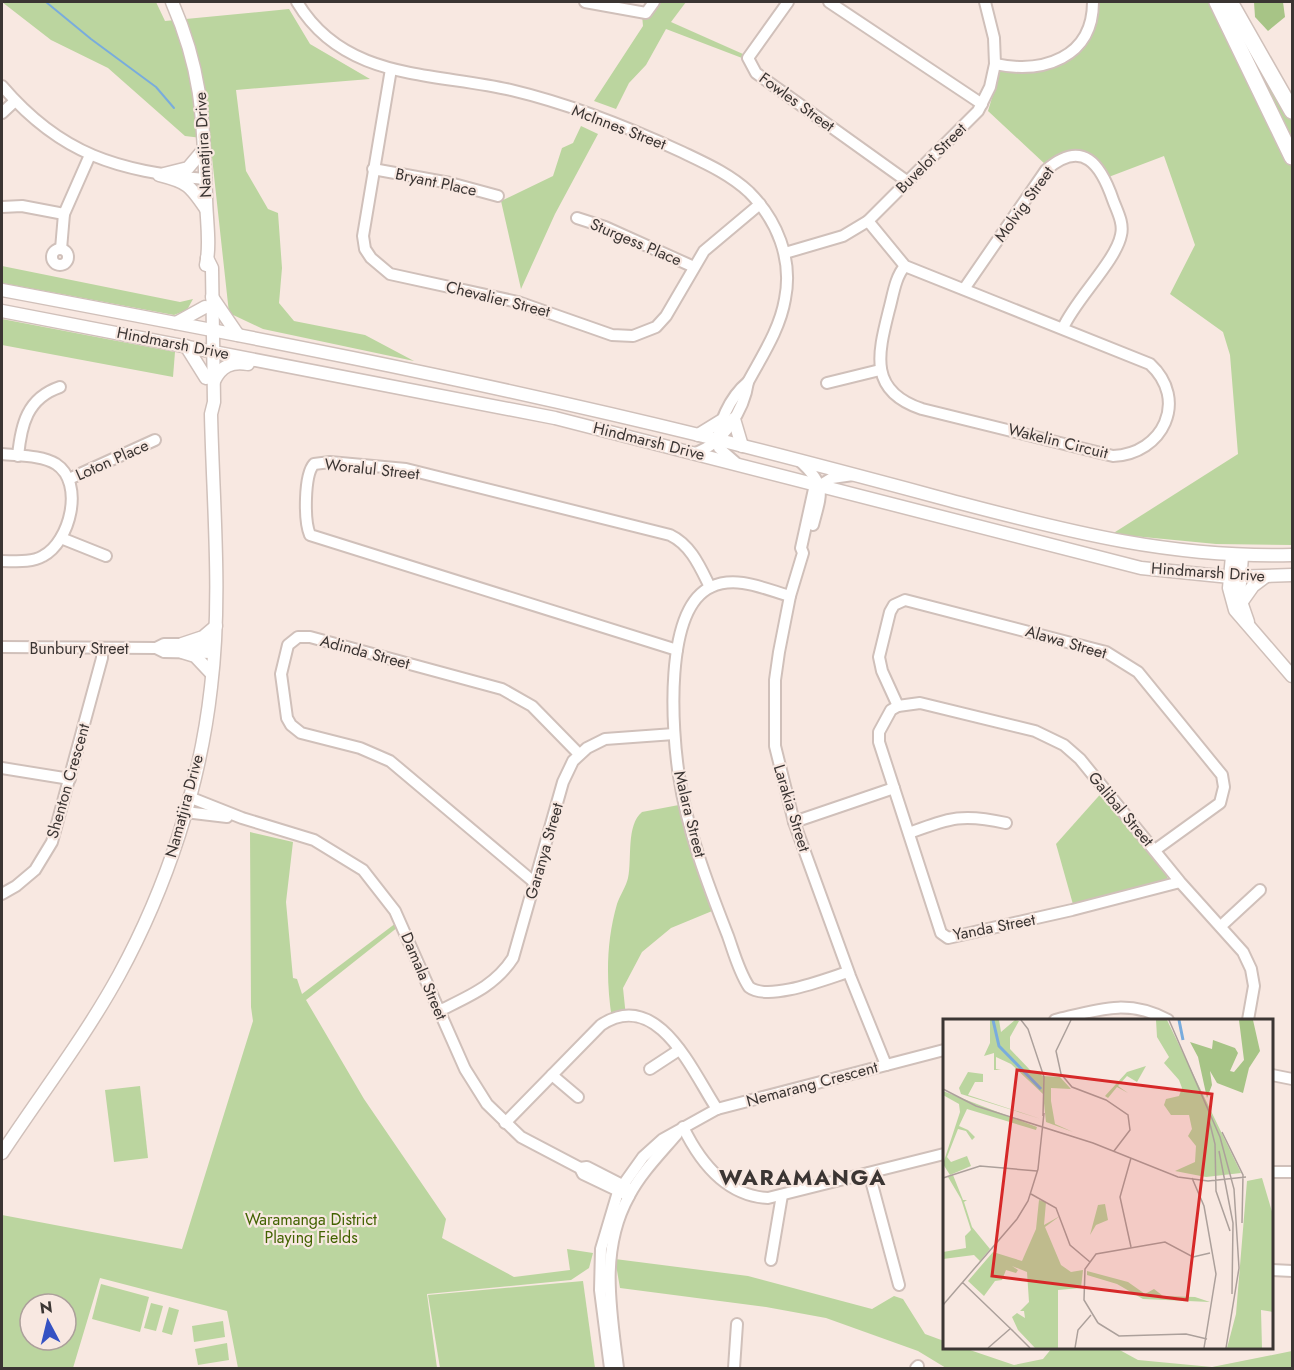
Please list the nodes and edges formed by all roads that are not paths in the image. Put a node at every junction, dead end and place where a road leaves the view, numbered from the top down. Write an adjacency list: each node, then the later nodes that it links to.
1 (172, 2): 20 (main road, Namatjira Drive)
2 (297, 2): 12 (street, McInnes Street)
3 (585, 2): 4 (street)
4 (654, 2)
5 (788, 2): 27 (street, Fowles Street)
6 (829, 2): 17 (street)
7 (985, 2): 11 (street, Buvelot Street)
8 (1093, 2): 11 (street)
9 (1217, 2): 13 (highway)
10 (1232, 2): 15 (highway); 18 (highway)
11 (995, 64): 17 (street, Buvelot Street)
12 (391, 69): 24 (street, Chevalier Street); 29 (street, McInnes Street)
13 (1250, 69): 22 (highway); 23 (highway)
14 (2, 86): 16 (street)
15 (1293, 91)
16 (15, 101): 19 (street); 21 (street)
17 (982, 104): 27 (street, Buvelot Street)
18 (1293, 111)
19 (2, 113)
20 (204, 149): 25 (main road); 26 (main road, Namatjira Drive)
21 (90, 155): 25 (street); 32 (street)
22 (1293, 157)
23 (1293, 168)
24 (373, 169): 28 (street, Bryant Place); 38 (street, Chevalier Street)
25 (159, 175): 26 (street); 31 (main road)
26 (205, 179): 31 (main road, Namatjira Drive)
27 (908, 182): 34 (street, Buvelot Street)
28 (498, 196)
29 (760, 204): 36 (street, McInnes Street); 38 (street, Chevalier Street)
30 (2, 207): 32 (street)
31 (206, 210): 41 (main road, Namatjira Drive)
32 (64, 214): 35 (street)
33 (577, 218): 38 (street, Sturgess Place)
34 (867, 221): 36 (street, Buvelot Street); 37 (street, Wakelin Circuit)
35 (61, 249)
36 (785, 253): 54 (street, McInnes Street)
37 (905, 266): 39 (street, Wakelin Circuit); 50 (street)
38 (694, 267)
39 (964, 289): 44 (street, Wakelin Circuit); 44 (street, Molvig Street)
40 (2, 290): 43 (main road, Hindmarsh Drive)
41 (209, 302): 43 (main road); 45 (main road, Namatjira Drive); 46 (main road)
42 (2, 311): 47 (main road, Hindmarsh Drive)
43 (176, 323): 45 (main road, Hindmarsh Drive)
44 (1063, 328): 50 (street, Wakelin Circuit)
45 (209, 329): 46 (main road, Hindmarsh Drive); 48 (main road, Namatjira Drive)
46 (238, 335): 55 (main road, Hindmarsh Drive)
47 (186, 346): 48 (main road, Hindmarsh Drive); 51 (main road)
48 (210, 350): 49 (main road, Hindmarsh Drive); 51 (main road, Namatjira Drive)
49 (295, 366): 51 (main road); 59 (main road, Hindmarsh Drive)
50 (880, 370): 52 (street)
51 (210, 379): 78 (main road, Namatjira Drive)
52 (827, 383)
53 (60, 387): 61 (street)
54 (729, 419): 55 (main road); 57 (street, McInnes Street); 58 (main road)
55 (698, 435): 57 (main road, Hindmarsh Drive)
56 (155, 440): 65 (street, Loton Place)
57 (717, 440): 58 (main road, Hindmarsh Drive); 59 (street, McInnes Street); 62 (street)
58 (742, 446): 63 (main road, Hindmarsh Drive)
59 (695, 453): 62 (main road, Hindmarsh Drive)
60 (2, 454): 61 (street)
61 (18, 456): 65 (street)
62 (735, 462): 66 (main road, Hindmarsh Drive)
63 (801, 462): 64 (main road, Hindmarsh Drive); 66 (street)
64 (853, 475): 66 (street); 70 (main road, Hindmarsh Drive)
65 (69, 479): 67 (street)
66 (820, 484): 73 (main road, Hindmarsh Drive); 76 (street, Larakia Street)
67 (61, 538): 69 (street); 71 (street)
68 (1292, 555): 70 (main road, Hindmarsh Drive)
69 (106, 556)
70 (1237, 556): 73 (main road)
71 (2, 561)
72 (1293, 575): 74 (main road, Hindmarsh Drive)
73 (1235, 577): 74 (main road, Hindmarsh Drive); 77 (main road); 79 (main road)
74 (1264, 577): 77 (main road)
75 (710, 587): 76 (street); 84 (street, Malara Street); 84 (street, Woralul Street)
76 (790, 596): 96 (street, Larakia Street)
77 (1241, 603): 79 (main road)
78 (216, 626): 82 (main road); 83 (main road, Namatjira Drive)
79 (1248, 626): 86 (main road)
80 (2, 647): 81 (street, Bunbury Street)
81 (102, 648): 82 (street, Bunbury Street); 91 (street, Shenton Crescent)
82 (182, 648): 83 (street, Bunbury Street); 85 (main road)
83 (214, 648): 85 (main road, Namatjira Drive)
84 (677, 650): 88 (street, Malara Street)
85 (212, 674): 93 (main road, Namatjira Drive)
86 (1293, 676)
87 (898, 706): 92 (street, Yanda Street); 99 (street, Galibal Street); 99 (street, Alawa Street)
88 (674, 734): 89 (street); 105 (street, Malara Street)
89 (579, 754): 101 (street, Garanya Street); 101 (street, Adinda Street)
90 (2, 768): 91 (street)
91 (70, 779): 103 (street, Shenton Crescent)
92 (894, 788): 96 (street); 98 (street, Yanda Street)
93 (189, 797): 94 (main road, Namatjira Drive); 95 (street, Damala Street)
94 (185, 812): 95 (street, Damala Street); 121 (main road, Namatjira Drive)
95 (242, 818): 106 (street, Damala Street)
96 (794, 822): 105 (street, Larakia Street)
97 (1006, 823): 98 (street)
98 (909, 833): 100 (street, Yanda Street)
99 (1155, 850): 100 (street, Galibal Street)
100 (1180, 882): 104 (street, Galibal Street)
101 (535, 883): 106 (street, Garanya Street)
102 (1260, 890): 104 (street)
103 (2, 894)
104 (1221, 926): 109 (street, Galibal Street)
105 (848, 972): 112 (street, Larakia Street)
106 (439, 1011): 119 (street, Damala Street)
107 (1059, 1019): 108 (street)
108 (1165, 1019)
109 (1248, 1019)
110 (679, 1050): 113 (street); 114 (street); 118 (street)
111 (943, 1051): 112 (street, Nemarang Crescent)
112 (882, 1066): 118 (street, Nemarang Crescent)
113 (650, 1069)
114 (552, 1075): 117 (street); 119 (street)
115 (1273, 1075): 116 (street)
116 (1293, 1079)
117 (578, 1097)
118 (717, 1109): 120 (street, Nemarang Crescent)
119 (505, 1123): 126 (street, Damala Street)
120 (683, 1127): 126 (street, Nemarang Crescent); 127 (street)
121 (2, 1153)
122 (943, 1154): 125 (street)
123 (1273, 1172): 124 (street)
124 (1293, 1172)
125 (869, 1173): 127 (street); 131 (street)
126 (625, 1191): 132 (street, Nemarang Crescent)
127 (782, 1195): 128 (street)
128 (771, 1260)
129 (1273, 1270): 130 (street)
130 (1293, 1271)
131 (899, 1285)
132 (605, 1289): 134 (street, Nemarang Crescent); 135 (street, Nemarang Crescent)
133 (737, 1324): 136 (street)
134 (610, 1368)
135 (618, 1368)
136 (734, 1368)

